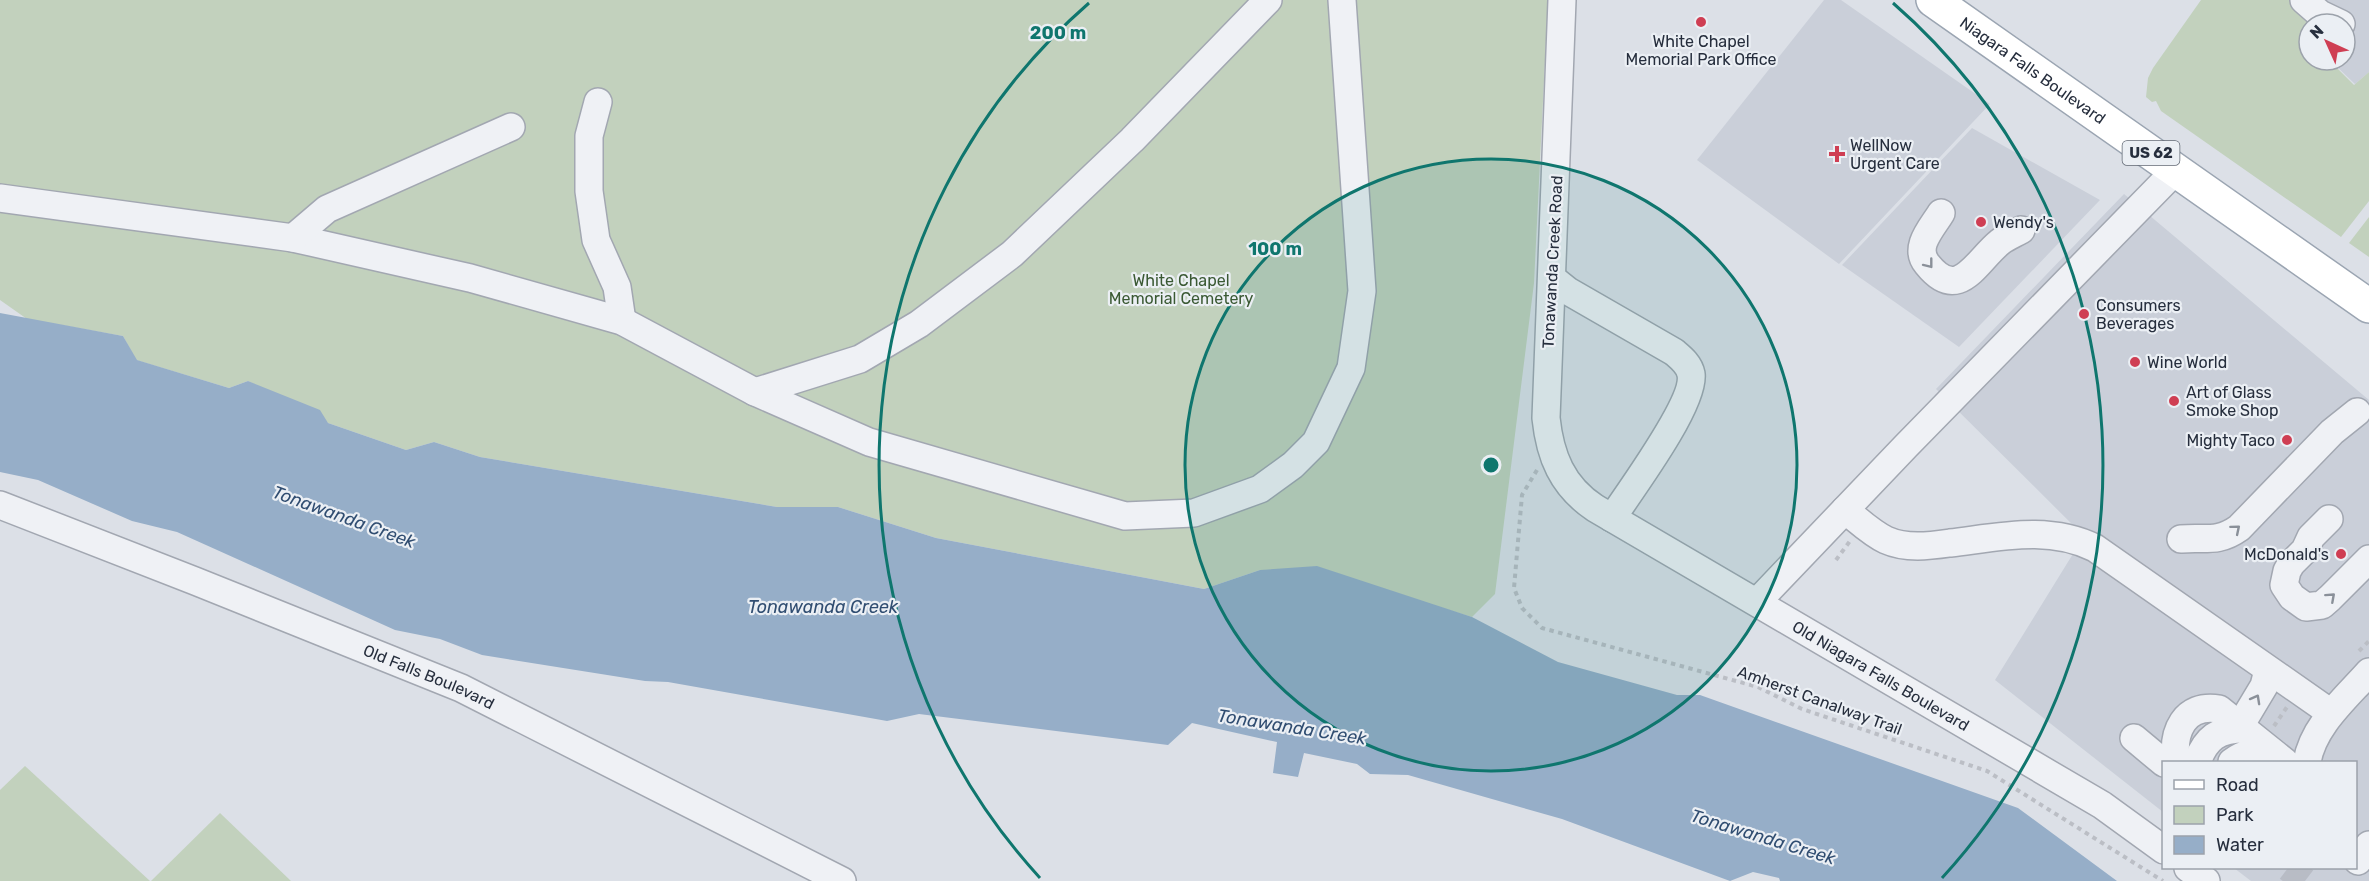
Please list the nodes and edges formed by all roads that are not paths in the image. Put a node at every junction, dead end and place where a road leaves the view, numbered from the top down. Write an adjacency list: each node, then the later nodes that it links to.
1 (1268, 0): 17 (street)
2 (1342, 0): 17 (street)
3 (1562, 0): 14 (street, Tonawanda Creek Road)
4 (1933, 0): 9 (main road, Niagara Falls Boulevard / US 62)
5 (2304, 0): 6 (street)
6 (2318, 12)
7 (598, 102): 16 (street)
8 (511, 127): 13 (street)
9 (2176, 170): 15 (main road, Niagara Falls Boulevard / US 62); 21 (street)
10 (0, 198): 13 (street)
11 (1941, 213): 12 (street, one-way to 12)
12 (2021, 230)
13 (293, 238): 16 (street)
14 (1552, 279): 20 (street, Tonawanda Creek Road); 20 (street)
15 (2369, 306)
16 (622, 321): 17 (street)
17 (755, 393)
18 (2356, 412): 23 (street, one-way to 18)
19 (0, 505): 40 (street, Old Falls Boulevard)
20 (1603, 513): 25 (street, Old Niagara Falls Boulevard)
21 (1850, 522): 25 (street); 27 (street)
22 (2320, 528): 24 (street, one-way to 24)
23 (2181, 539)
24 (2369, 559)
25 (1757, 602): 38 (street, Old Niagara Falls Boulevard)
26 (2362, 664): 28 (street)
27 (2268, 670): 28 (street); 29 (street, one-way to 27)
28 (2331, 713): 36 (street)
29 (2258, 737): 31 (street); 32 (street); 33 (street); 34 (street); 35 (street)
30 (2134, 738): 37 (street)
31 (2176, 761)
32 (2186, 761)
33 (2197, 761)
34 (2213, 761)
35 (2233, 761)
36 (2307, 761)
37 (2162, 762)
38 (2162, 849)
39 (2191, 869): 41 (street)
40 (842, 881)
41 (2206, 881)

